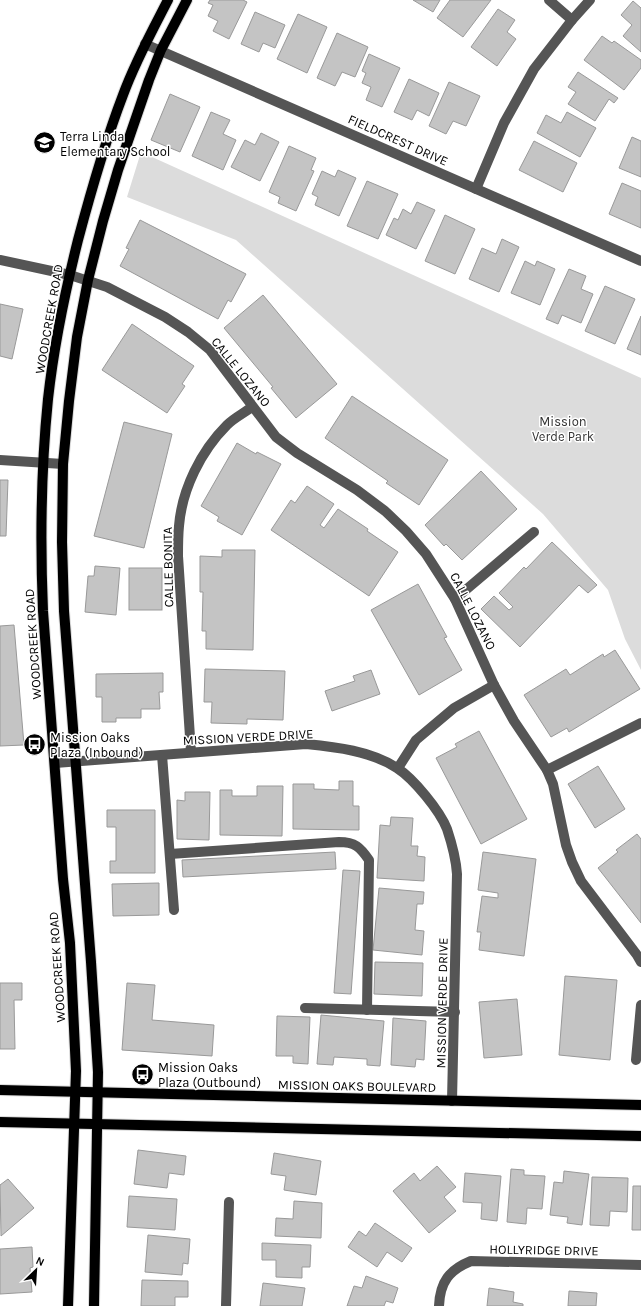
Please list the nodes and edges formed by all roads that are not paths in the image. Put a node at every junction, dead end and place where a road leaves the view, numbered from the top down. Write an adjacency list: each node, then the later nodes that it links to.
1 (168, 0): 6 (main road, WOODCREEK ROAD)
2 (187, 0): 7 (main road)
3 (549, 0): 5 (street)
4 (590, 0): 5 (street)
5 (572, 20): 8 (street)
6 (145, 44): 7 (street, FIELDCREST DRIVE); 11 (main road, WOODCREEK ROAD)
7 (161, 50): 8 (street, FIELDCREST DRIVE); 12 (main road)
8 (476, 189): 10 (street, FIELDCREST DRIVE)
9 (0, 260): 11 (street, CALLE LOZANO)
10 (641, 261)
11 (70, 275): 12 (street, CALLE LOZANO); 15 (main road, WOODCREEK ROAD)
12 (88, 280): 13 (street, CALLE LOZANO); 16 (main road)
13 (252, 407): 18 (street, CALLE LOZANO); 21 (street, CALLE BONITA)
14 (0, 460): 15 (street)
15 (43, 463): 16 (street); 24 (main road, WOODCREEK ROAD)
16 (63, 464): 23 (main road)
17 (534, 532): 18 (street)
18 (455, 599): 19 (street, CALLE LOZANO)
19 (494, 685): 25 (street); 26 (street, CALLE LOZANO)
20 (641, 723): 26 (street)
21 (191, 752): 22 (street, MISSION VERDE DRIVE); 25 (street, MISSION VERDE DRIVE)
22 (162, 755): 23 (street, MISSION VERDE DRIVE); 27 (street)
23 (75, 762): 24 (street, MISSION VERDE DRIVE); 37 (main road)
24 (55, 763): 36 (main road, WOODCREEK ROAD)
25 (398, 768): 33 (street, MISSION VERDE DRIVE)
26 (547, 770): 29 (street, CALLE LOZANO)
27 (170, 854): 28 (street); 32 (street)
28 (174, 910)
29 (641, 962)
30 (641, 1005): 34 (street)
31 (305, 1008): 32 (street)
32 (367, 1010): 33 (street)
33 (455, 1012): 38 (street, MISSION VERDE DRIVE)
34 (636, 1060)
35 (0, 1090): 36 (main road, MISSION OAKS BOULEVARD)
36 (76, 1092): 37 (main road, MISSION OAKS BOULEVARD); 41 (main road, WOODCREEK ROAD)
37 (97, 1093): 38 (main road, MISSION OAKS BOULEVARD); 42 (main road)
38 (452, 1101): 39 (main road, MISSION OAKS BOULEVARD)
39 (641, 1105)
40 (0, 1122): 41 (main road)
41 (75, 1124): 42 (main road); 46 (main road, WOODCREEK ROAD)
42 (97, 1125): 43 (main road); 47 (main road)
43 (641, 1136)
44 (229, 1202): 48 (street)
45 (641, 1265): 49 (street, HOLLYRIDGE DRIVE)
46 (68, 1306)
47 (94, 1306)
48 (226, 1306)
49 (439, 1306)

